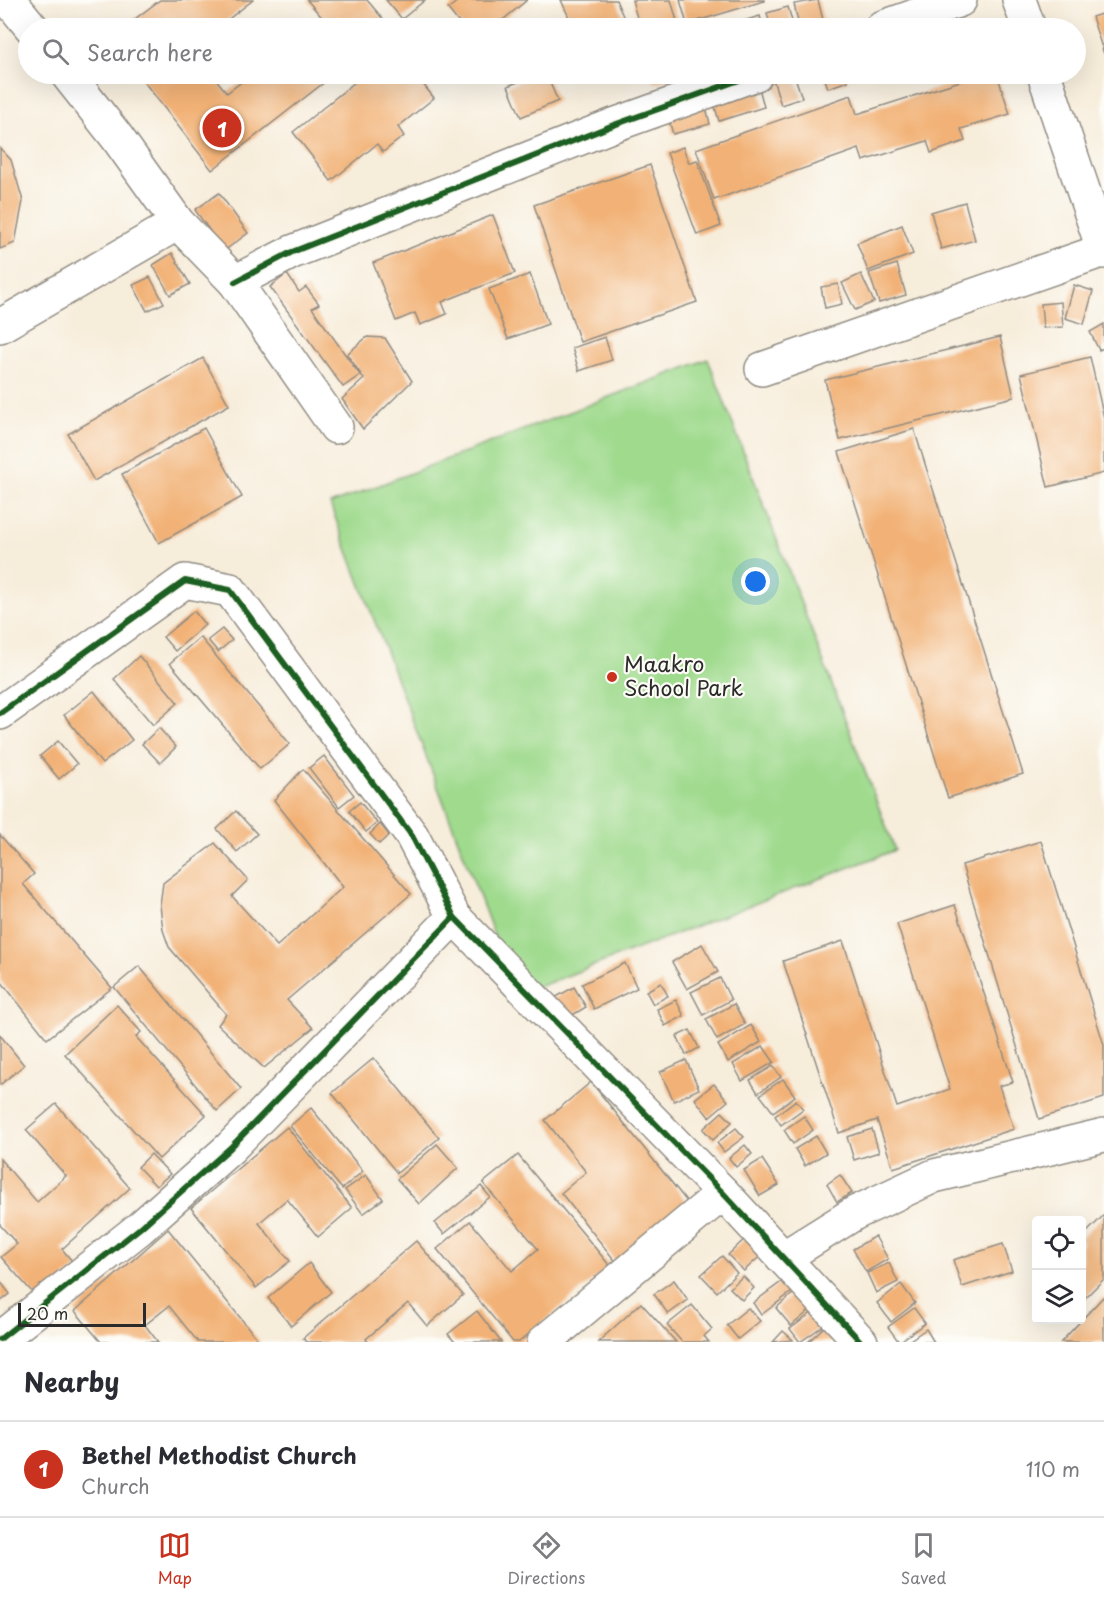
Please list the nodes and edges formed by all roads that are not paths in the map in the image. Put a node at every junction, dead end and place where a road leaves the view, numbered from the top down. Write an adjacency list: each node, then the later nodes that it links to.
1 (960, 0): 5 (street)
2 (1019, 0): 6 (street)
3 (7, 3): 4 (street)
4 (22, 18)
5 (909, 18)
6 (1025, 18)
7 (75, 84): 10 (street)
8 (728, 84): 12 (street)
9 (1047, 84): 11 (street)
10 (178, 223): 12 (street); 13 (street)
11 (1104, 251): 14 (street)
12 (235, 282): 15 (street)
13 (0, 326)
14 (762, 369)
15 (336, 427)
16 (0, 712): 17 (street)
17 (454, 917): 19 (street); 21 (street)
18 (1104, 1135): 20 (street)
19 (723, 1193): 20 (street); 22 (street)
20 (783, 1258): 23 (street)
21 (0, 1339)
22 (544, 1342)
23 (861, 1342)

